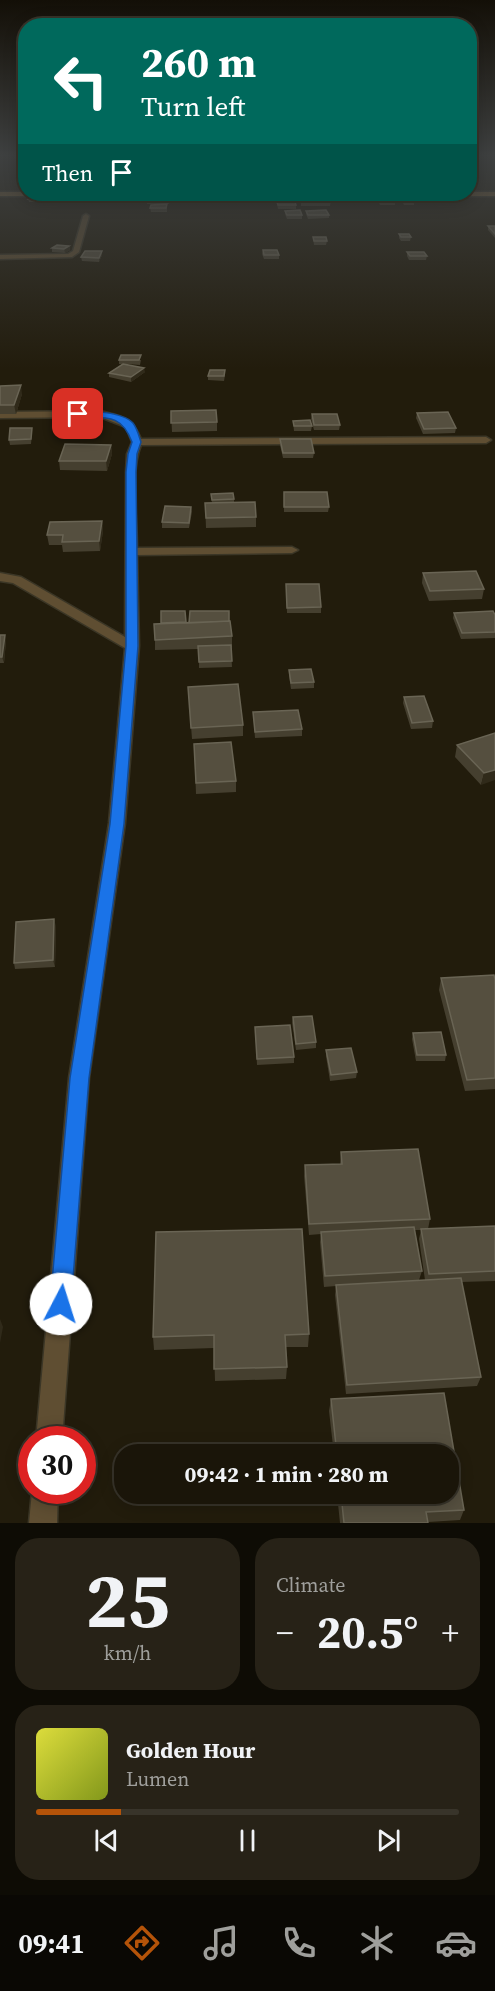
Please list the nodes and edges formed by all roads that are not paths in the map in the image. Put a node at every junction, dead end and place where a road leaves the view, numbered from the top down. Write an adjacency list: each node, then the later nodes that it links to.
1 (83, 226): 2 (street)
2 (0, 257)
3 (0, 415): 5 (street)
4 (486, 440): 5 (street)
5 (137, 442): 7 (street)
6 (292, 550): 7 (street)
7 (130, 552): 9 (street)
8 (0, 577): 9 (street)
9 (132, 646): 10 (street)
10 (51, 1426)
11 (44, 1504): 12 (street)
12 (43, 1523)

